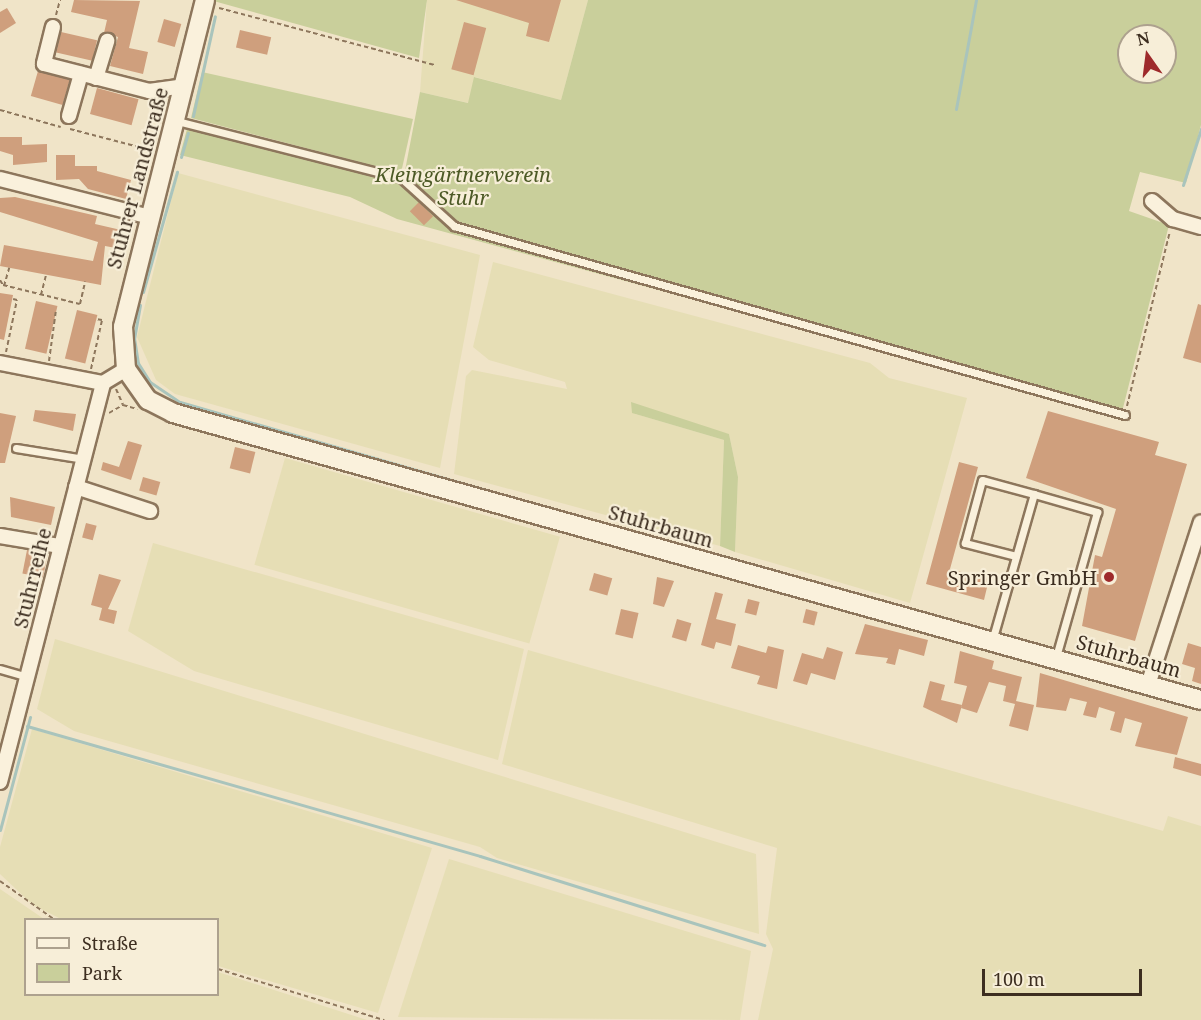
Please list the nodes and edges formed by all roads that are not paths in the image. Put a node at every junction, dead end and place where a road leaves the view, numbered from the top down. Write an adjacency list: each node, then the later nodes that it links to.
1 (205, 2): 6 (street, Stuhrer Landstraße)
2 (53, 27): 4 (street)
3 (107, 41): 5 (street)
4 (81, 74): 5 (street); 7 (street)
5 (96, 78): 6 (street)
6 (184, 86): 8 (street, Stuhrer Landstraße)
7 (69, 116)
8 (174, 121): 11 (street, Stuhrer Landstraße); 15 (lane)
9 (0, 178): 11 (street)
10 (1152, 201): 12 (street)
11 (150, 217): 14 (street, Stuhrer Landstraße)
12 (1201, 227)
13 (2, 363): 14 (street)
14 (113, 377): 17 (street, Stuhrreihe); 25 (street, Stuhrbaum)
15 (1125, 415)
16 (16, 448): 17 (lane)
17 (84, 459): 18 (street, Stuhrreihe)
18 (76, 488): 20 (street); 23 (street, Stuhrreihe)
19 (1034, 494): 24 (lane); 24 (lane); 26 (lane)
20 (150, 512)
21 (1201, 522): 29 (street)
22 (0, 536): 23 (street)
23 (60, 546): 28 (street, Stuhrreihe)
24 (1016, 556): 25 (lane)
25 (992, 641): 26 (street, Stuhrbaum)
26 (1055, 659): 29 (street, Stuhrbaum)
27 (0, 669): 28 (lane)
28 (28, 677): 31 (street, Stuhrreihe)
29 (1148, 685): 30 (street, Stuhrbaum)
30 (1201, 700)
31 (0, 782)

